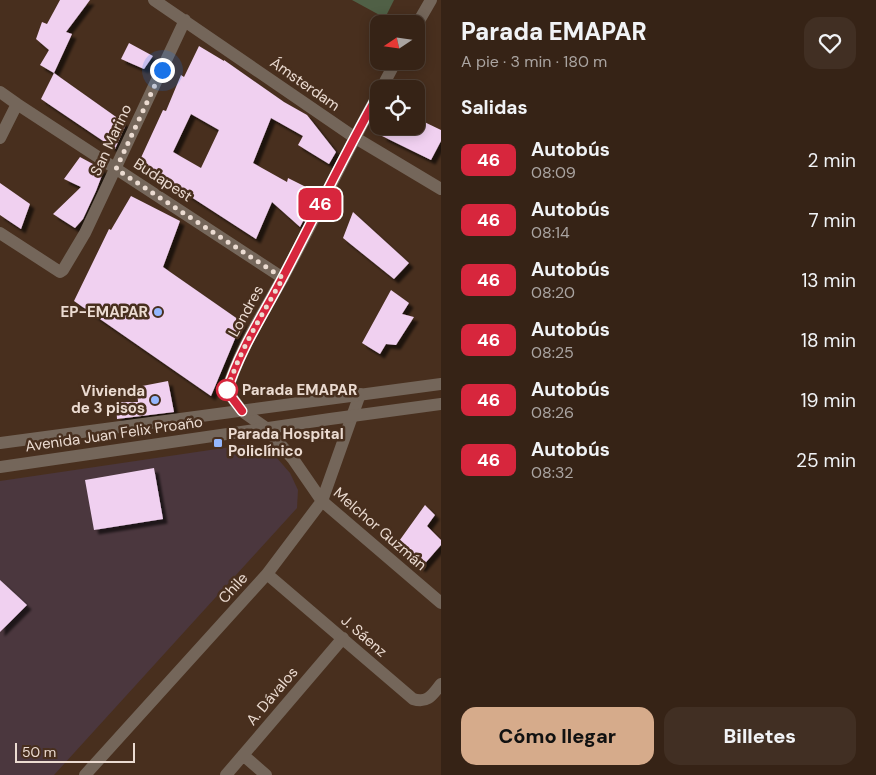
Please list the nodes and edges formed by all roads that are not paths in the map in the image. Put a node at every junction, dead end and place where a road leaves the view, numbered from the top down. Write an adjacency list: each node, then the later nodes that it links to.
1 (154, 0): 4 (street, Ámsterdam)
2 (431, 0): 3 (street)
3 (422, 15)
4 (185, 20): 8 (street, Ámsterdam); 10 (street, San Marino)
5 (0, 92): 6 (street, Budapest)
6 (17, 104): 9 (street); 10 (street, Budapest)
7 (370, 109): 8 (street, Londres)
8 (354, 137): 11 (street, Ámsterdam); 13 (street, Londres)
9 (0, 138)
10 (116, 169): 12 (street, San Marino); 13 (street, Budapest)
11 (441, 189)
12 (1, 237)
13 (283, 278): 17 (street, Londres)
14 (441, 383): 15 (street, Avenida Juan Felix Proaño)
15 (360, 394): 17 (street, Avenida Juan Felix Proaño); 18 (street, Chile)
16 (441, 404): 18 (street, Avenida Juan Felix Proaño)
17 (242, 411): 19 (street, Melchor Guzmán); 20 (street, Avenida Juan Felix Proaño)
18 (352, 416): 19 (street, Avenida Juan Felix Proaño); 22 (street, Chile)
19 (266, 428): 21 (street, Avenida Juan Felix Proaño); 22 (street, Melchor Guzmán)
20 (0, 443)
21 (0, 467)
22 (322, 501): 23 (street, Chile); 24 (street, Melchor Guzmán)
23 (267, 574): 25 (street, J. Sáenz); 28 (street, Chile)
24 (441, 603)
25 (343, 638): 26 (street, J. Sáenz); 27 (street, A. Dávalos)
26 (441, 684)
27 (244, 755): 29 (street, A. Dávalos); 30 (street)
28 (85, 775)
29 (226, 775)
30 (266, 775)

